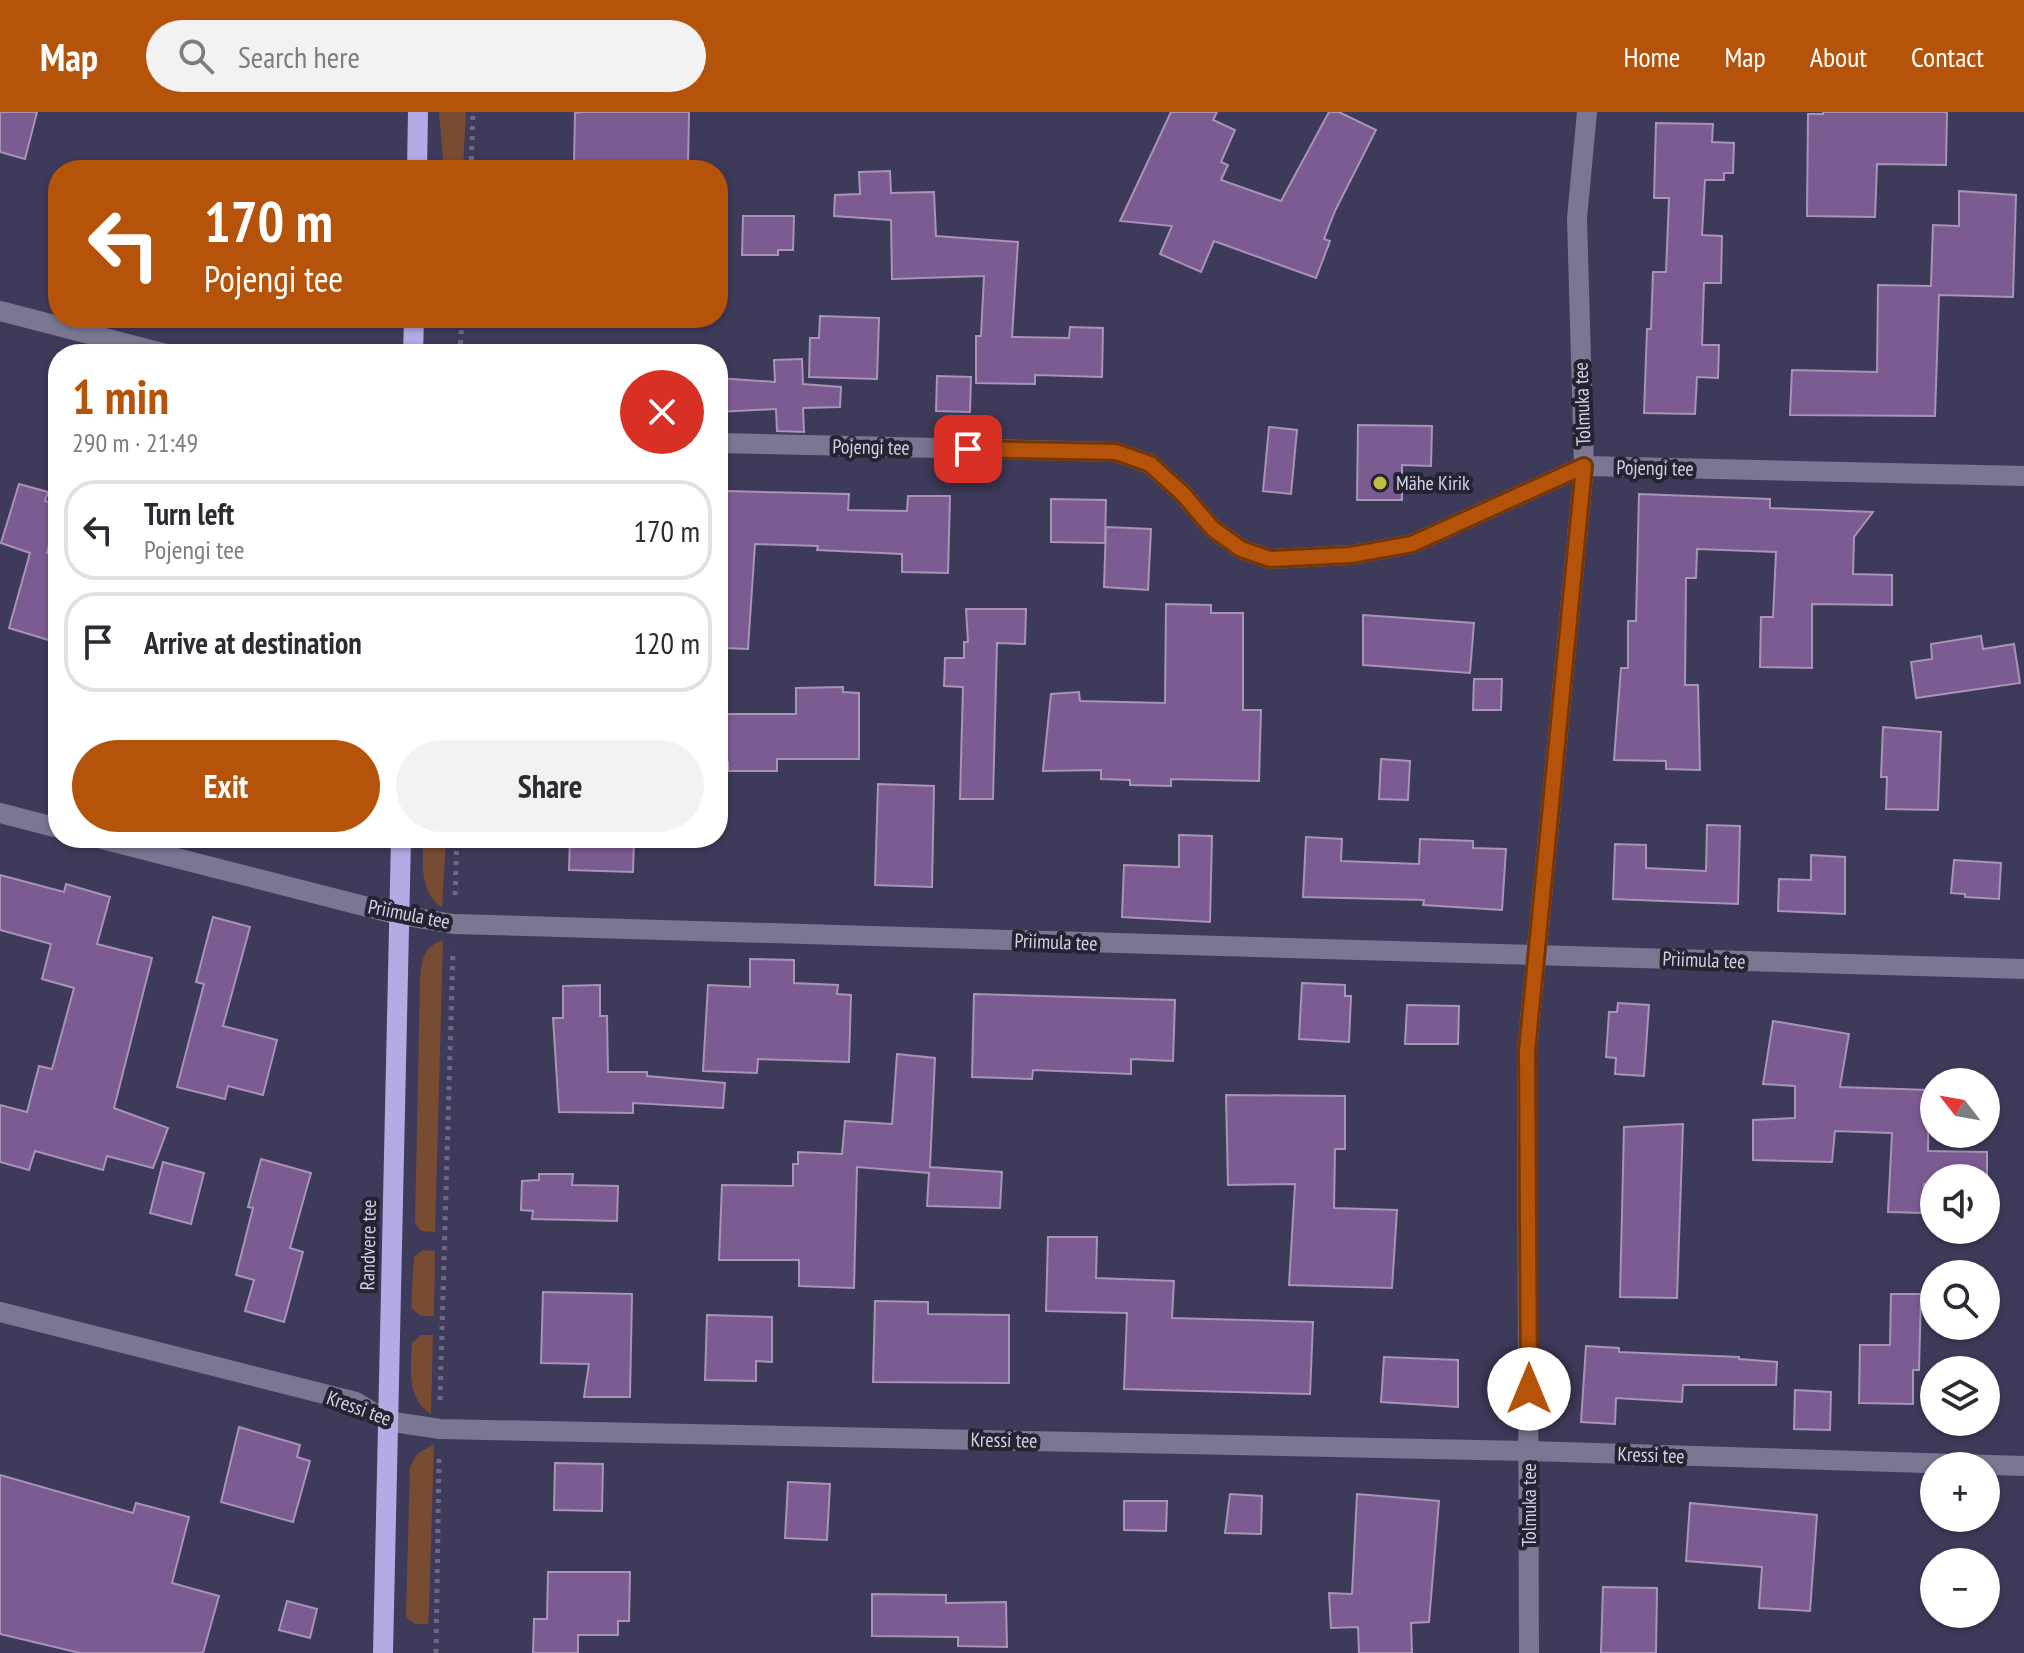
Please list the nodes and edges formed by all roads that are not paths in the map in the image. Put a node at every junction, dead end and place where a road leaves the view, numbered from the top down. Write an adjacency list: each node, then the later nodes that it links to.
1 (418, 112): 3 (main road)
2 (1587, 112): 9 (street, Tolmuka tee)
3 (417, 160)
4 (0, 311): 5 (street)
5 (48, 323)
6 (66, 328): 7 (street)
7 (127, 344)
8 (728, 443): 9 (street, Pojengi tee)
9 (1584, 466): 10 (street, Pojengi tee); 16 (street, Tolmuka tee)
10 (2024, 476)
11 (0, 813): 12 (street)
12 (48, 825)
13 (137, 848): 15 (street, Priimula tee)
14 (401, 848): 15 (main road, Randvere tee)
15 (399, 915): 16 (street, Priimula tee); 19 (main road, Randvere tee)
16 (1538, 956): 17 (street, Priimula tee); 20 (street, Tolmuka tee)
17 (2024, 969)
18 (0, 1312): 19 (street, Kressi tee)
19 (387, 1421): 20 (street, Kressi tee); 22 (main road, Randvere tee)
20 (1529, 1451): 21 (street, Kressi tee); 23 (street, Tolmuka tee)
21 (2024, 1466)
22 (383, 1653)
23 (1529, 1653)

